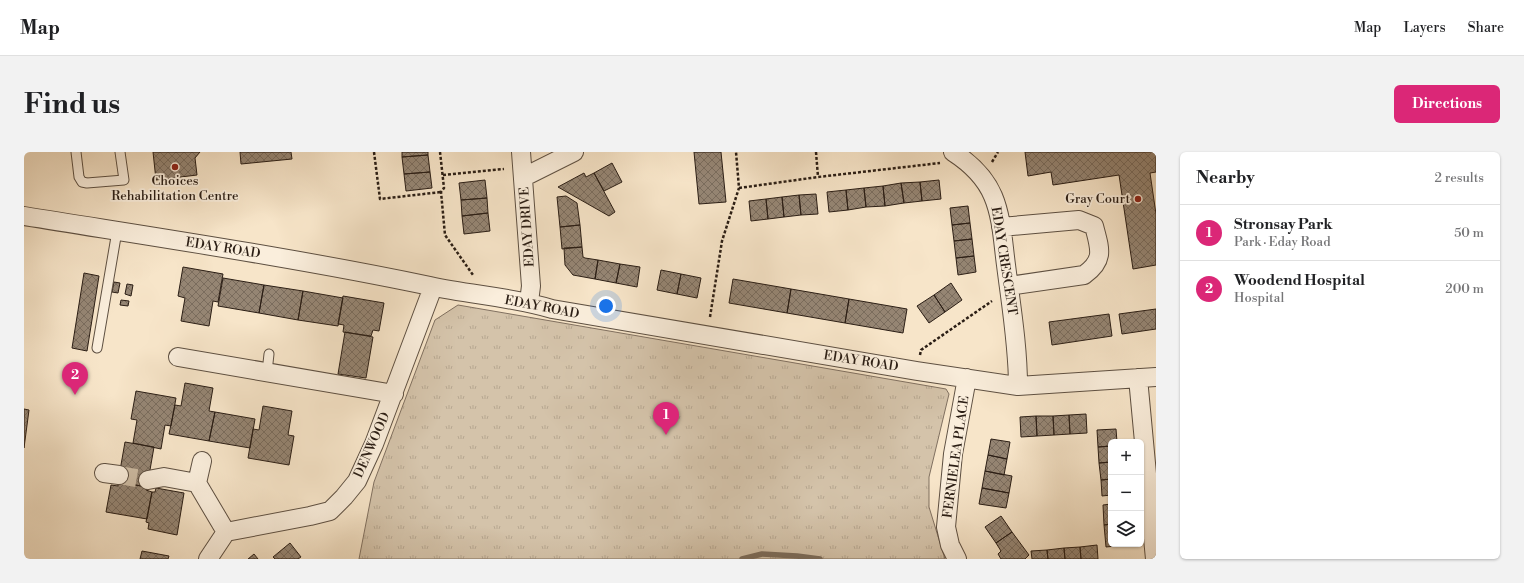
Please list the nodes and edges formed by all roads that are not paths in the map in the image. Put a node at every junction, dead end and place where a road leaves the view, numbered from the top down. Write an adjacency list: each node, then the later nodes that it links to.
1 (76, 152): 2 (lane)
2 (120, 152)
3 (521, 152): 6 (street, EDAY DRIVE)
4 (574, 152): 6 (street)
5 (953, 152): 8 (street, EDAY CRESCENT)
6 (524, 177): 12 (street, EDAY DRIVE)
7 (24, 216): 9 (street, EDAY ROAD)
8 (1001, 227): 11 (street, EDAY CRESCENT); 11 (street)
9 (117, 231): 10 (street, EDAY ROAD); 13 (lane)
10 (433, 287): 12 (street, EDAY ROAD); 21 (street, DENWOOD)
11 (1009, 290): 20 (street, EDAY CRESCENT)
12 (529, 302): 18 (street, EDAY ROAD)
13 (97, 348)
14 (269, 354): 16 (lane)
15 (178, 357): 16 (street)
16 (267, 372): 21 (street)
17 (1156, 377): 19 (street, EDAY ROAD)
18 (967, 378): 20 (street, EDAY ROAD); 27 (street, FERNIELEA PLACE)
19 (1138, 378): 20 (street, EDAY ROAD); 28 (street)
20 (1018, 386)
21 (394, 394): 25 (street, DENWOOD)
22 (202, 461): 24 (street)
23 (148, 480): 24 (street)
24 (197, 483): 25 (street)
25 (226, 532): 26 (street)
26 (208, 559)
27 (957, 559)
28 (1155, 559)

